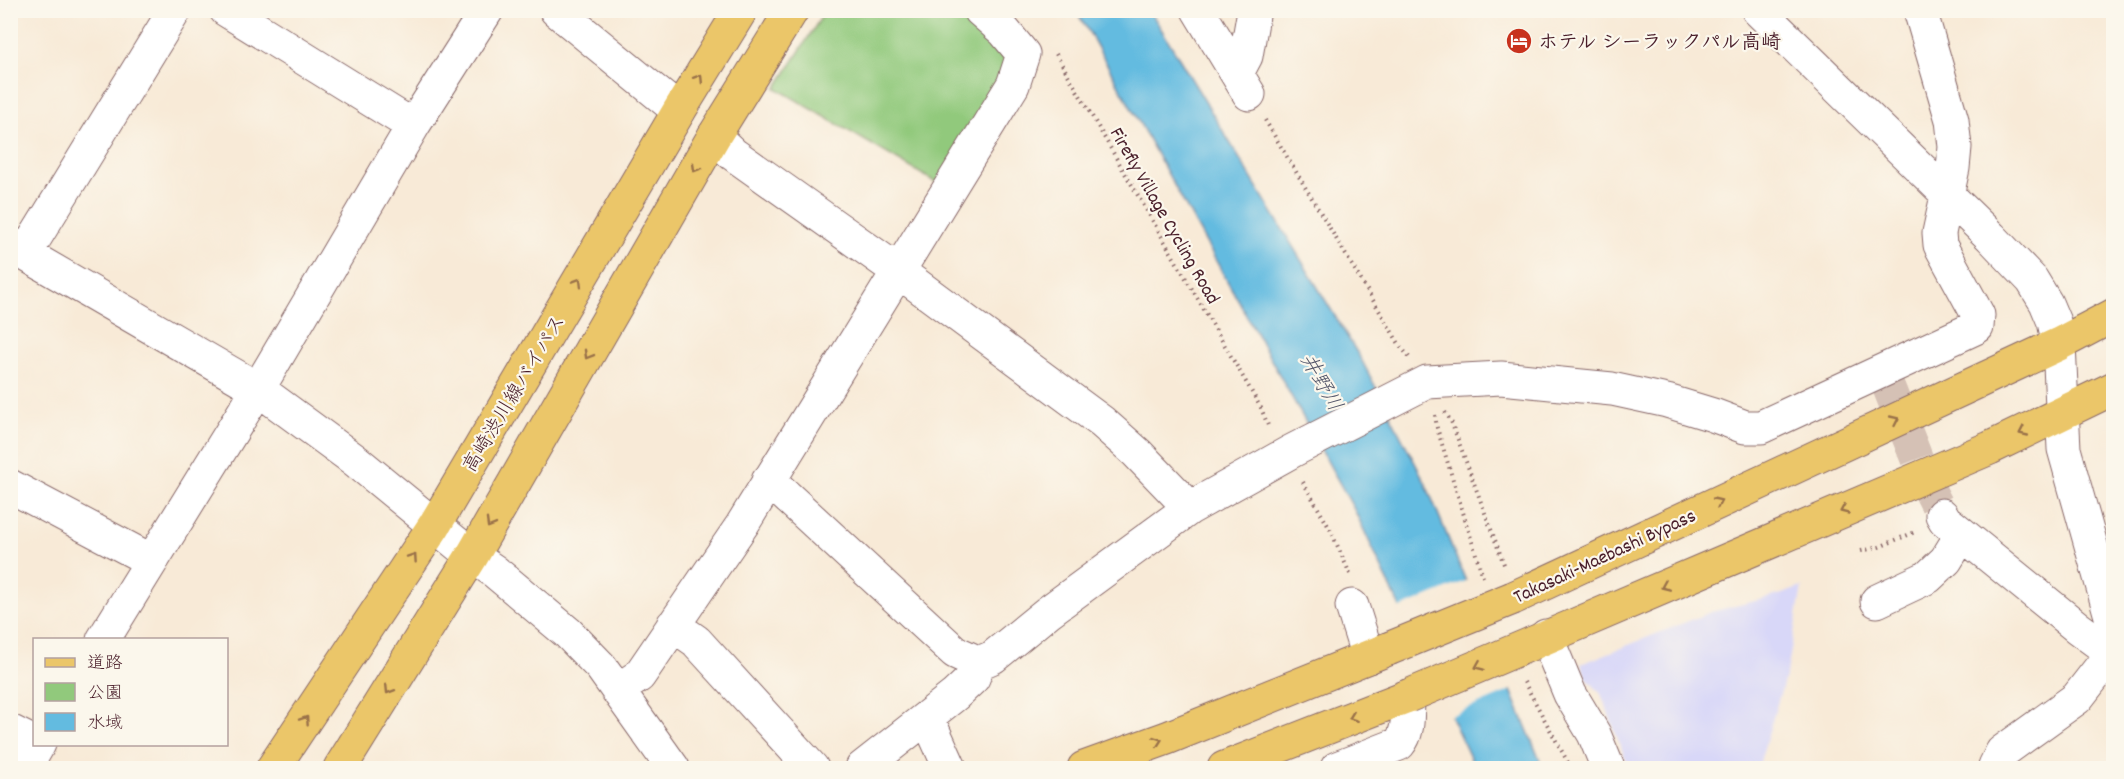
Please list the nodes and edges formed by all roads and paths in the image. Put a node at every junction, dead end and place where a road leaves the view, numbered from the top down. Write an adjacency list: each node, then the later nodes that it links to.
1 (175, 10): 18 (street)
2 (226, 10): 15 (street)
3 (487, 10): 15 (street)
4 (556, 10): 14 (street)
5 (741, 10): 14 (main road, 高崎渋川線バイパス, one-way to 5)
6 (792, 10): 16 (main road)
7 (980, 10): 19 (street)
8 (1198, 10): 13 (street)
9 (1254, 10): 13 (street)
10 (1758, 10): 17 (street)
11 (1920, 10): 17 (street)
12 (1052, 48): 27 (path, Firefly Village Cycling Road)
13 (1243, 83): 22 (path)
14 (679, 111): 31 (main road, 高崎渋川線バイパス, one-way to 14)
15 (413, 126): 23 (street)
16 (714, 136): 19 (street); 34 (main road, one-way to 34)
17 (1947, 194): 21 (street); 22 (street)
18 (18, 248): 23 (street)
19 (898, 270): 28 (street); 30 (street)
20 (2114, 315): 21 (main road, Takasaki-Maebashi Bypass)
21 (2059, 344): 25 (street); 36 (main road, Takasaki-Maebashi Bypass, one-way to 21)
22 (1414, 374): 27 (street)
23 (258, 388): 31 (street); 35 (street)
24 (2114, 388): 25 (main road)
25 (2061, 415): 41 (main road, one-way to 41); 42 (street)
26 (1451, 421): 36 (path)
27 (1287, 451): 30 (street); 38 (path, Firefly Village Cycling Road)
28 (768, 481): 39 (street); 44 (street)
29 (10, 486): 35 (street)
30 (1190, 508): 44 (street)
31 (434, 526): 34 (street); 48 (main road, 高崎渋川線バイパス, one-way to 31)
32 (1941, 526): 33 (path); 37 (street); 42 (street)
33 (1861, 551)
34 (472, 556): 45 (street); 49 (main road, one-way to 49)
35 (150, 560): 40 (street)
36 (1510, 584): 43 (main road, Takasaki-Maebashi Bypass, bridge)
37 (1877, 601)
38 (1352, 606): 43 (street)
39 (673, 625): 45 (street); 51 (street)
40 (104, 638)
41 (1539, 640): 46 (main road, one-way to 46, bridge); 57 (street)
42 (2113, 641): 58 (street)
43 (1378, 653): 54 (main road, Takasaki-Maebashi Bypass, one-way to 43)
44 (979, 663): 47 (street)
45 (618, 690): 50 (street)
46 (1408, 696): 55 (main road, one-way to 55); 56 (street)
47 (927, 717): 52 (street); 53 (street)
48 (273, 768)
49 (340, 768)
50 (673, 768)
51 (812, 768)
52 (862, 768)
53 (950, 768)
54 (1084, 768)
55 (1224, 768)
56 (1337, 768)
57 (1608, 768)
58 (1997, 768)

